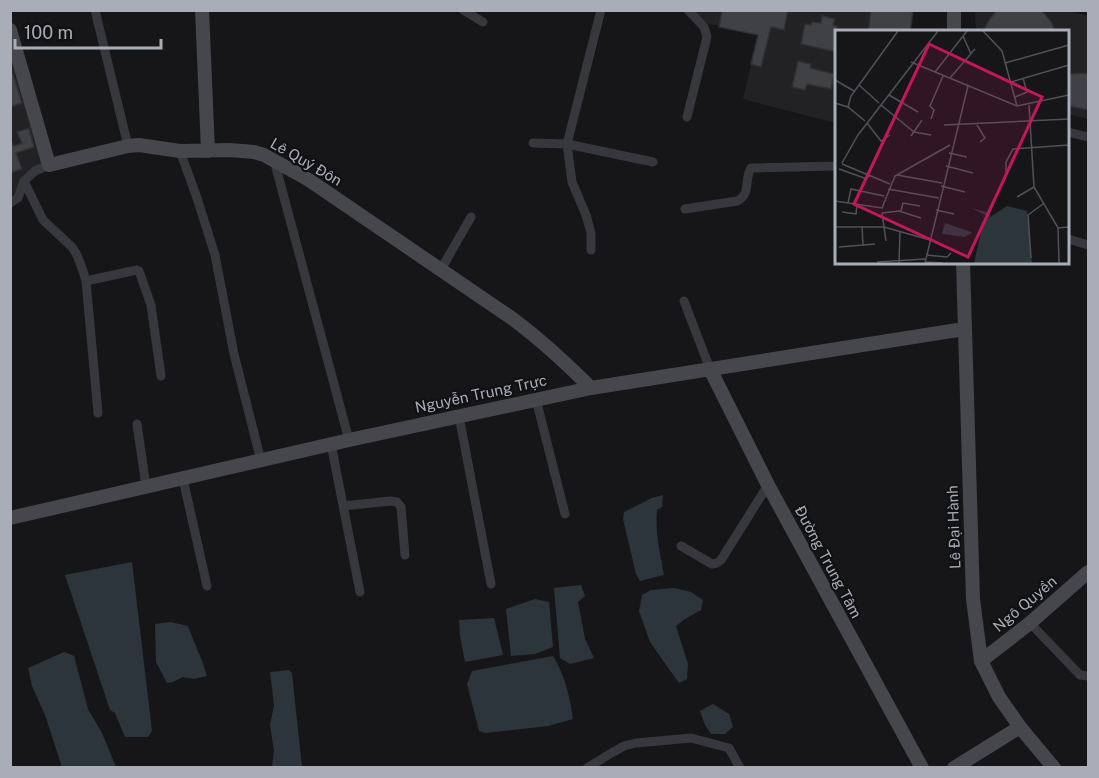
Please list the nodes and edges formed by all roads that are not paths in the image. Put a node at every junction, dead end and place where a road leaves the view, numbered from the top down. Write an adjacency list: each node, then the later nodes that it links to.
1 (95, 10): 15 (street)
2 (463, 10): 7 (street)
3 (601, 10): 14 (street)
4 (688, 10): 10 (street)
5 (954, 10): 9 (street)
6 (199, 12): 16 (street)
7 (483, 22)
8 (10, 30): 20 (street)
9 (954, 30)
10 (687, 117)
11 (1069, 132): 12 (street)
12 (1089, 137)
13 (533, 143): 14 (street)
14 (567, 144): 19 (street); 28 (street)
15 (128, 146): 17 (street, Lê Quý Đôn); 20 (street, Lê Quý Đôn)
16 (208, 151): 17 (street, Lê Quý Đôn); 18 (street, Lê Quý Đôn)
17 (180, 152): 43 (street)
18 (274, 160): 30 (street, Lê Quý Đôn); 41 (street)
19 (653, 162)
20 (49, 165): 22 (street)
21 (835, 166): 24 (street)
22 (24, 181): 23 (street); 31 (street)
23 (10, 202)
24 (685, 208)
25 (471, 217): 30 (street)
26 (1069, 239): 27 (street)
27 (1089, 245)
28 (591, 250)
29 (963, 264): 33 (street, Lê Đại Hành)
30 (441, 271): 36 (street, Lê Quý Đôn)
31 (86, 281): 35 (street); 38 (street)
32 (684, 301): 34 (street)
33 (964, 329): 34 (street, Nguyễn Trung Trực); 57 (street, Lê Đại Hành)
34 (710, 369): 36 (street, Nguyễn Trung Trực); 46 (street, Đường Trung Tâm)
35 (161, 376)
36 (591, 388): 37 (street, Nguyễn Trung Trực)
37 (536, 399): 39 (street, Nguyễn Trung Trực); 48 (street)
38 (98, 413)
39 (459, 416): 41 (street, Nguyễn Trung Trực); 53 (street)
40 (137, 424): 45 (street)
41 (349, 440): 42 (street, Nguyễn Trung Trực)
42 (331, 444): 43 (street, Nguyễn Trung Trực); 47 (street)
43 (261, 461): 44 (street, Nguyễn Trung Trực)
44 (183, 479): 45 (street, Nguyễn Trung Trực); 54 (street)
45 (146, 486): 49 (street, Nguyễn Trung Trực)
46 (768, 486): 50 (street); 62 (street, Đường Trung Tâm)
47 (343, 506): 51 (street); 55 (street)
48 (565, 514)
49 (10, 518)
50 (681, 546)
51 (405, 555)
52 (1089, 572): 56 (street, Ngô Quyền)
53 (491, 584)
54 (207, 586)
55 (360, 592)
56 (1030, 623): 57 (street, Ngô Quyền); 58 (street)
57 (981, 661): 59 (street, Lê Đại Hành)
58 (1089, 676)
59 (1020, 728): 63 (street); 64 (street, Lê Đại Hành)
60 (587, 768): 61 (street)
61 (740, 768)
62 (922, 768)
63 (954, 768)
64 (1054, 768)

